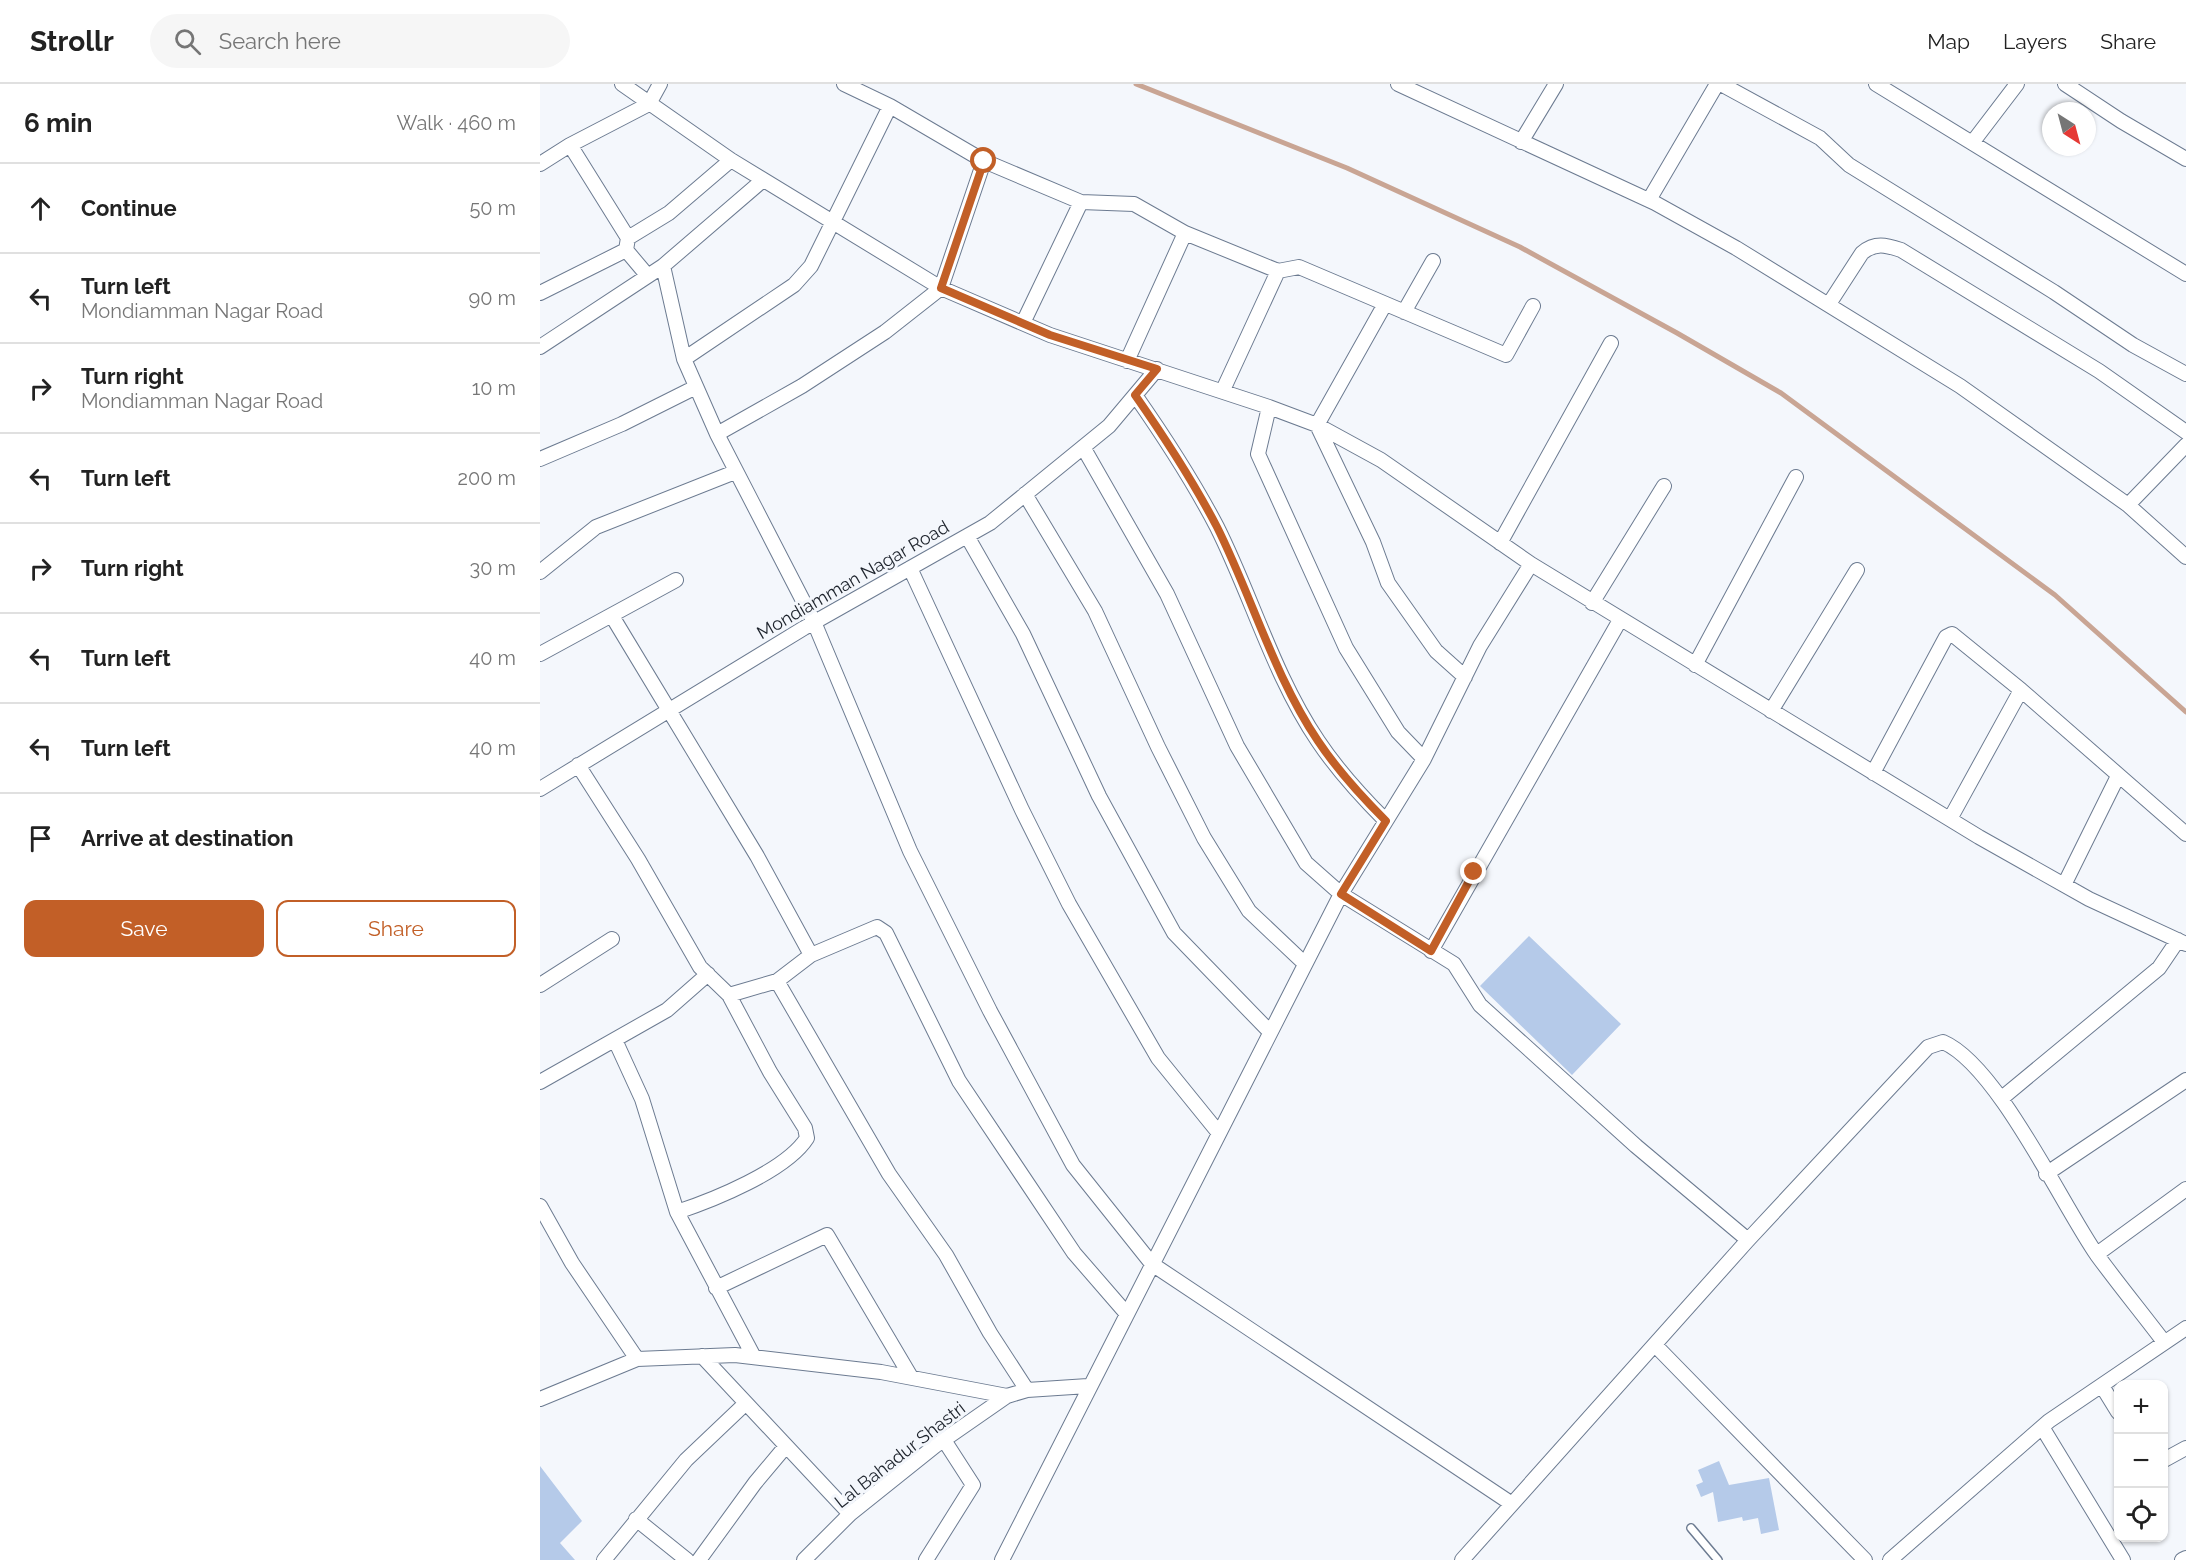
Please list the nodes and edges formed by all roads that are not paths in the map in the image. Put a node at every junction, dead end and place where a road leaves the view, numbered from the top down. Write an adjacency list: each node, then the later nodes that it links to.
1 (622, 84): 10 (street)
2 (660, 84): 10 (street)
3 (844, 84): 11 (street)
4 (1398, 84): 12 (street)
5 (1556, 84): 12 (street)
6 (1719, 84): 20 (street); 42 (street)
7 (1876, 84): 13 (street)
8 (2017, 84): 13 (street)
9 (2065, 84): 15 (street)
10 (649, 104): 14 (street); 16 (street)
11 (890, 106): 17 (street); 22 (street)
12 (1521, 142): 20 (street)
13 (1972, 143): 28 (street)
14 (570, 145): 18 (street); 24 (street)
15 (2186, 159)
16 (731, 160): 19 (street); 24 (street)
17 (984, 161): 21 (street); 30 (street)
18 (540, 164)
19 (764, 180): 22 (street); 26 (street)
20 (1649, 200): 33 (street)
21 (1081, 202): 23 (street); 36 (street)
22 (830, 223): 30 (street); 39 (street)
23 (1185, 233): 27 (street); 40 (street)
24 (627, 244): 29 (street); 31 (street)
25 (1432, 261): 35 (street)
26 (663, 266): 29 (street); 39 (street)
27 (1278, 271): 32 (street); 44 (street)
28 (2186, 274)
29 (647, 275): 38 (street)
30 (941, 288): 36 (street); 49 (street)
31 (540, 293)
32 (1385, 304): 35 (street); 47 (street)
33 (1829, 304): 48 (street); 57 (street)
34 (1533, 306): 35 (street)
35 (1404, 312)
36 (1023, 323): 40 (street)
37 (1611, 343): 59 (street)
38 (540, 347)
39 (684, 359): 43 (street)
40 (1127, 361): 41 (street)
41 (1157, 369): 44 (street); 45 (street, Mondiamman Nagar Road)
42 (2186, 374)
43 (696, 387): 49 (street); 52 (street)
44 (1223, 390): 46 (street)
45 (1135, 395): 51 (street, Mondiamman Nagar Road); 82 (street)
46 (1269, 406): 47 (street); 76 (street)
47 (1317, 425): 59 (street); 72 (street)
48 (2186, 432)
49 (717, 434): 53 (street)
50 (2186, 445): 57 (street)
51 (1083, 447): 56 (street, Mondiamman Nagar Road); 85 (street)
52 (540, 459)
53 (735, 472): 64 (street); 69 (street)
54 (1796, 477): 71 (street)
55 (1664, 486): 66 (street)
56 (1025, 494): 58 (street, Mondiamman Nagar Road); 90 (street)
57 (2128, 505): 60 (street)
58 (967, 536): 62 (street, Mondiamman Nagar Road); 95 (street)
59 (1500, 543): 61 (street)
60 (2186, 557)
61 (1531, 564): 66 (street); 72 (street)
62 (910, 568): 69 (street, Mondiamman Nagar Road); 100 (street)
63 (1857, 570): 75 (street)
64 (540, 572)
65 (676, 580): 67 (street)
66 (1592, 603): 68 (street)
67 (612, 616): 70 (street); 74 (street)
68 (1620, 620): 71 (street); 88 (street)
69 (814, 622): 74 (street, Mondiamman Nagar Road); 107 (street)
70 (540, 654)
71 (1695, 665): 75 (street)
72 (1465, 677): 76 (street)
73 (2021, 690): 78 (street); 79 (street); 81 (street)
74 (669, 710): 77 (street, Mondiamman Nagar Road); 89 (street)
75 (1771, 711): 78 (street)
76 (1424, 759): 82 (street)
77 (578, 765): 80 (street, Mondiamman Nagar Road); 91 (street)
78 (1873, 773): 81 (street)
79 (2118, 776): 83 (street); 84 (street)
80 (540, 789)
81 (1950, 819): 84 (street)
82 (1386, 821): 85 (street)
83 (2186, 834)
84 (2065, 883): 87 (street)
85 (1341, 894): 88 (street); 90 (street)
86 (612, 939): 93 (street)
87 (2182, 942): 99 (street)
88 (1431, 951): 105 (street)
89 (811, 955): 92 (street); 109 (street)
90 (1305, 963): 95 (street)
91 (708, 974): 94 (street); 96 (street)
92 (777, 981): 94 (street); 119 (street)
93 (540, 985)
94 (729, 995): 104 (street)
95 (1269, 1031): 100 (street)
96 (615, 1040): 98 (street); 104 (street)
97 (2186, 1080): 101 (street)
98 (540, 1082)
99 (2002, 1098): 101 (street); 105 (street)
100 (1218, 1132): 107 (street)
101 (2046, 1174): 106 (street)
102 (2186, 1189): 106 (street)
103 (540, 1206): 115 (street)
104 (677, 1212): 108 (street)
105 (1748, 1240): 112 (street)
106 (2097, 1254): 111 (street)
107 (1152, 1264): 109 (street); 129 (street)
108 (716, 1288): 114 (street); 116 (street)
109 (1126, 1313): 117 (street)
110 (2186, 1329): 111 (street)
111 (2164, 1342): 118 (street)
112 (1655, 1345): 129 (street); 142 (street)
113 (702, 1356): 114 (street); 115 (street); 122 (street)
114 (754, 1357): 116 (street)
115 (637, 1359): 121 (street)
116 (911, 1377): 120 (street)
117 (1088, 1386): 119 (street, Lal Bahadur Shastri); 139 (street)
118 (2102, 1386): 123 (street); 124 (street)
119 (1027, 1390): 120 (street, Lal Bahadur Shastri)
120 (1007, 1396): 125 (street, Lal Bahadur Shastri)
121 (540, 1399)
122 (746, 1403): 126 (street); 131 (street)
123 (2114, 1406)
124 (2042, 1427): 143 (street); 144 (street)
125 (944, 1440): 130 (street, Lal Bahadur Shastri); 138 (street)
126 (786, 1446): 130 (street); 136 (street)
127 (2186, 1448): 128 (street)
128 (2168, 1457)
129 (1512, 1504): 140 (street)
130 (850, 1514): 137 (street, Lal Bahadur Shastri)
131 (636, 1520): 134 (street); 135 (street)
132 (1691, 1528): 141 (lane)
133 (2186, 1558): 145 (street)
134 (604, 1560)
135 (687, 1560)
136 (699, 1560)
137 (804, 1560)
138 (926, 1560)
139 (1002, 1560)
140 (1462, 1560)
141 (1718, 1560)
142 (1865, 1560)
143 (1890, 1560)
144 (2122, 1560)
145 (2181, 1560)

